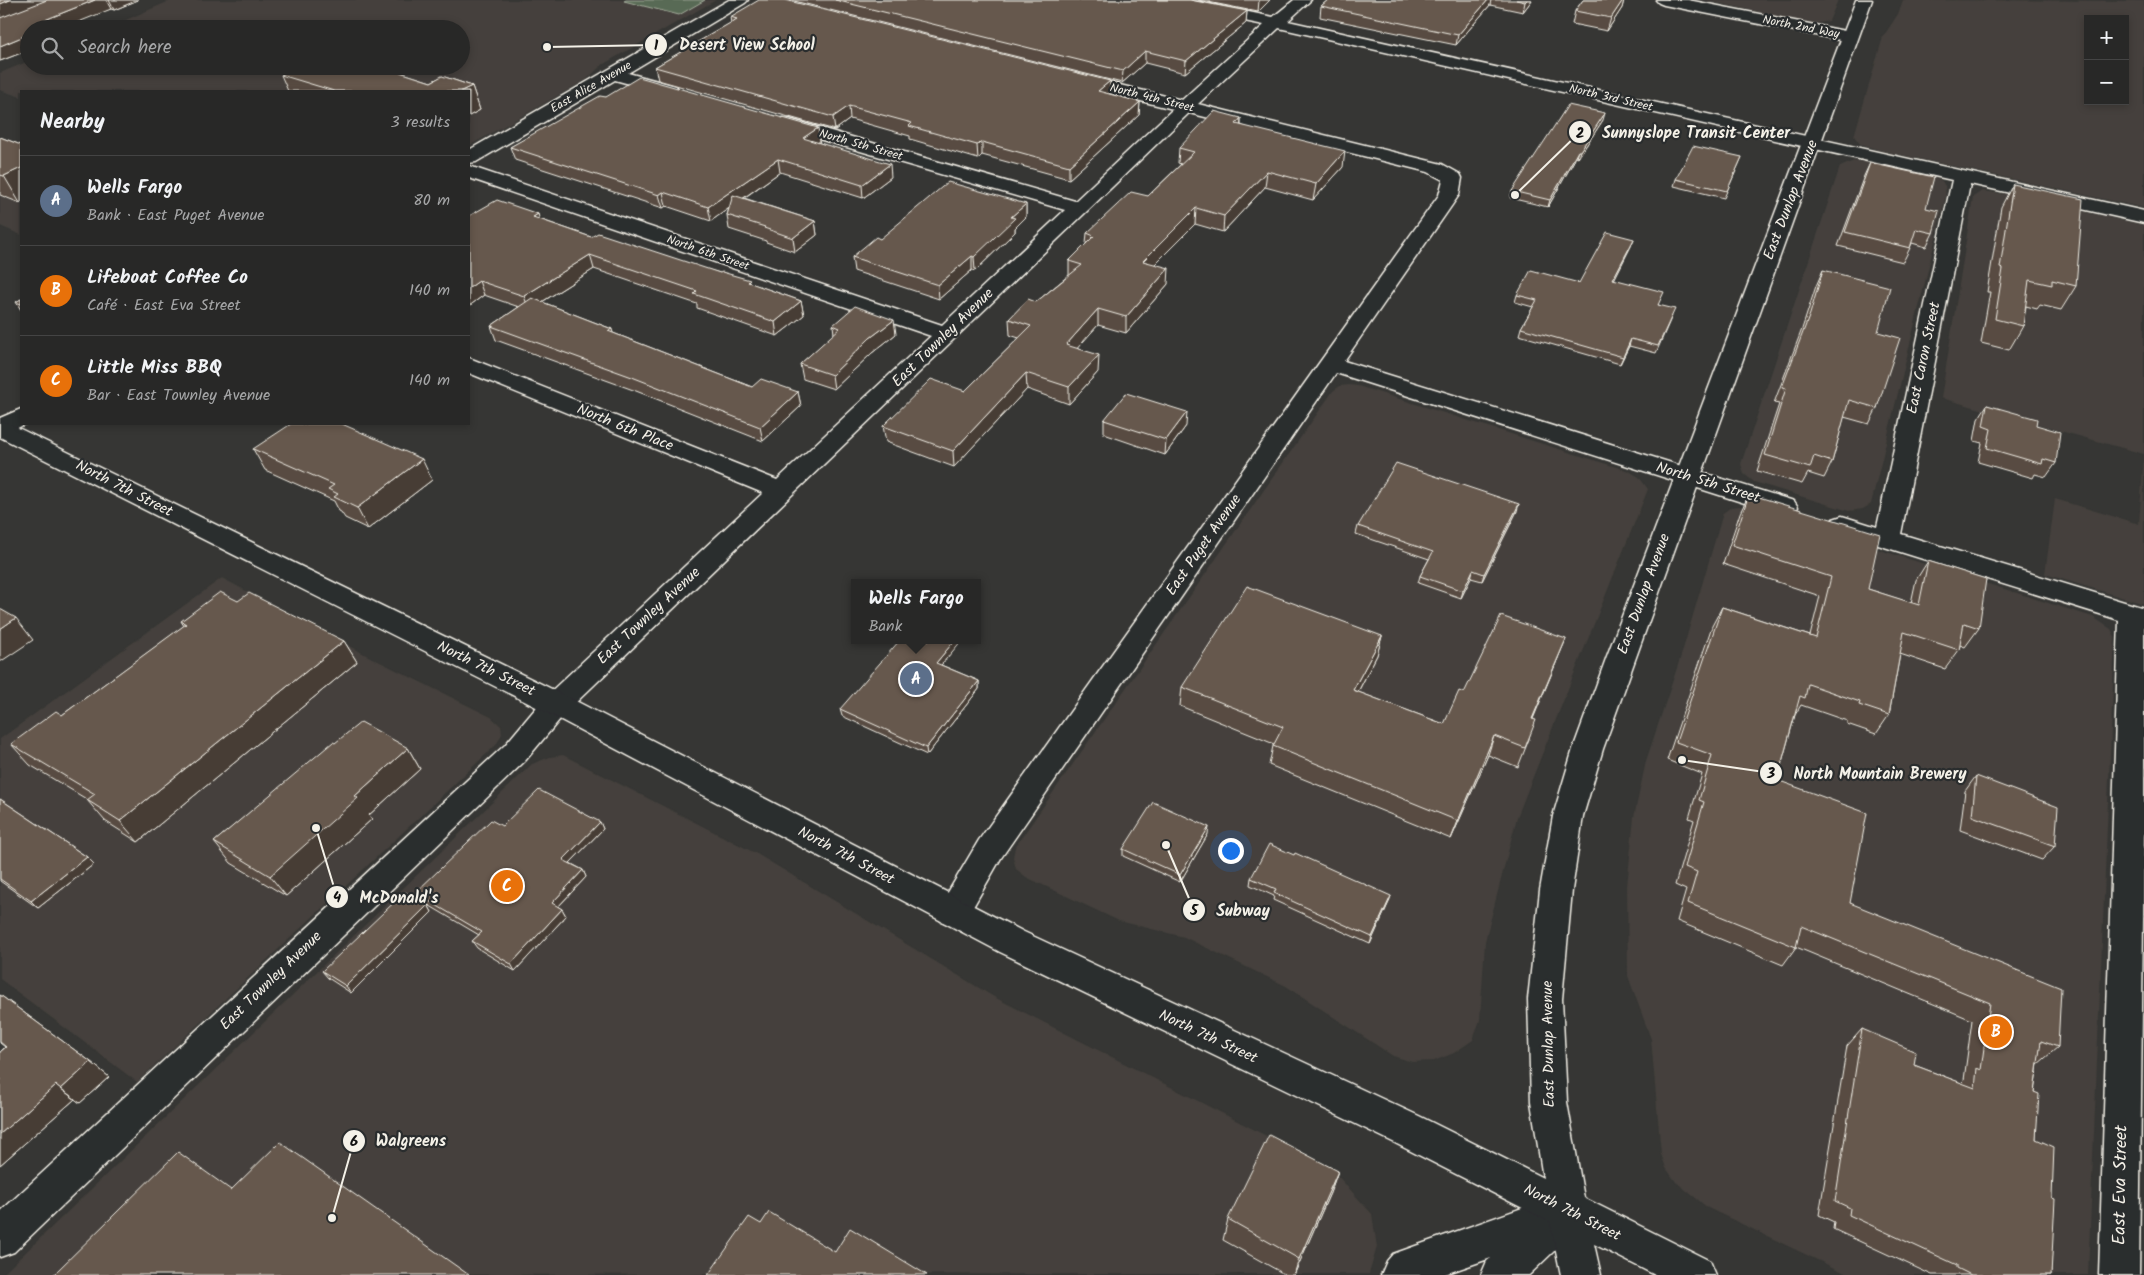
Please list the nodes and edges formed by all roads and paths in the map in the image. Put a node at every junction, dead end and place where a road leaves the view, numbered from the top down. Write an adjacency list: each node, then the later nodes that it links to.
1 (740, 0): 8 (street, East Alice Avenue)
2 (1166, 0): 6 (street, North 3rd Street)
3 (1303, 0): 6 (street, East Townley Avenue)
4 (1664, 0): 7 (street, North 2nd Way)
5 (1864, 0): 7 (street, East Dunlap Avenue)
6 (1276, 24): 11 (street, East Townley Avenue); 13 (street, North 3rd Street)
7 (1850, 36): 13 (street, East Dunlap Avenue)
8 (614, 74): 10 (street); 14 (street, East Alice Avenue)
9 (1061, 76): 11 (street, North 4th Street)
10 (688, 95)
11 (1186, 106): 17 (street, North 4th Street); 18 (street, East Townley Avenue)
12 (764, 117): 18 (street, North 5th Street)
13 (1812, 143): 16 (street, North 3rd Street); 25 (street, East Dunlap Avenue)
14 (470, 157)
15 (470, 172): 20 (street, North 6th Street)
16 (1962, 177): 19 (street, North 3rd Street); 27 (street, East Caron Street)
17 (1453, 178): 21 (street, East Puget Avenue)
18 (1079, 208): 20 (street, East Townley Avenue)
19 (2144, 217)
20 (946, 334): 26 (street, East Townley Avenue)
21 (1331, 364): 25 (street, North 5th Street); 30 (street, East Puget Avenue)
22 (470, 365): 26 (street, North 6th Place)
23 (20, 417): 24 (street)
24 (0, 428): 29 (street, North 7th Street)
25 (1687, 477): 27 (street, North 5th Street); 31 (street, East Dunlap Avenue)
26 (782, 491): 29 (street, East Townley Avenue)
27 (1887, 538): 28 (street, North 5th Street)
28 (2138, 616): 37 (street, East Eva Street)
29 (556, 704): 30 (street, North 7th Street); 32 (street, East Townley Avenue)
30 (953, 911): 31 (street, North 7th Street)
31 (1567, 1211): 33 (street); 34 (street); 35 (street, East Dunlap Avenue); 36 (street, North 7th Street)
32 (0, 1238)
33 (1401, 1275)
34 (1501, 1275)
35 (1581, 1275)
36 (1696, 1275)
37 (2119, 1275)

